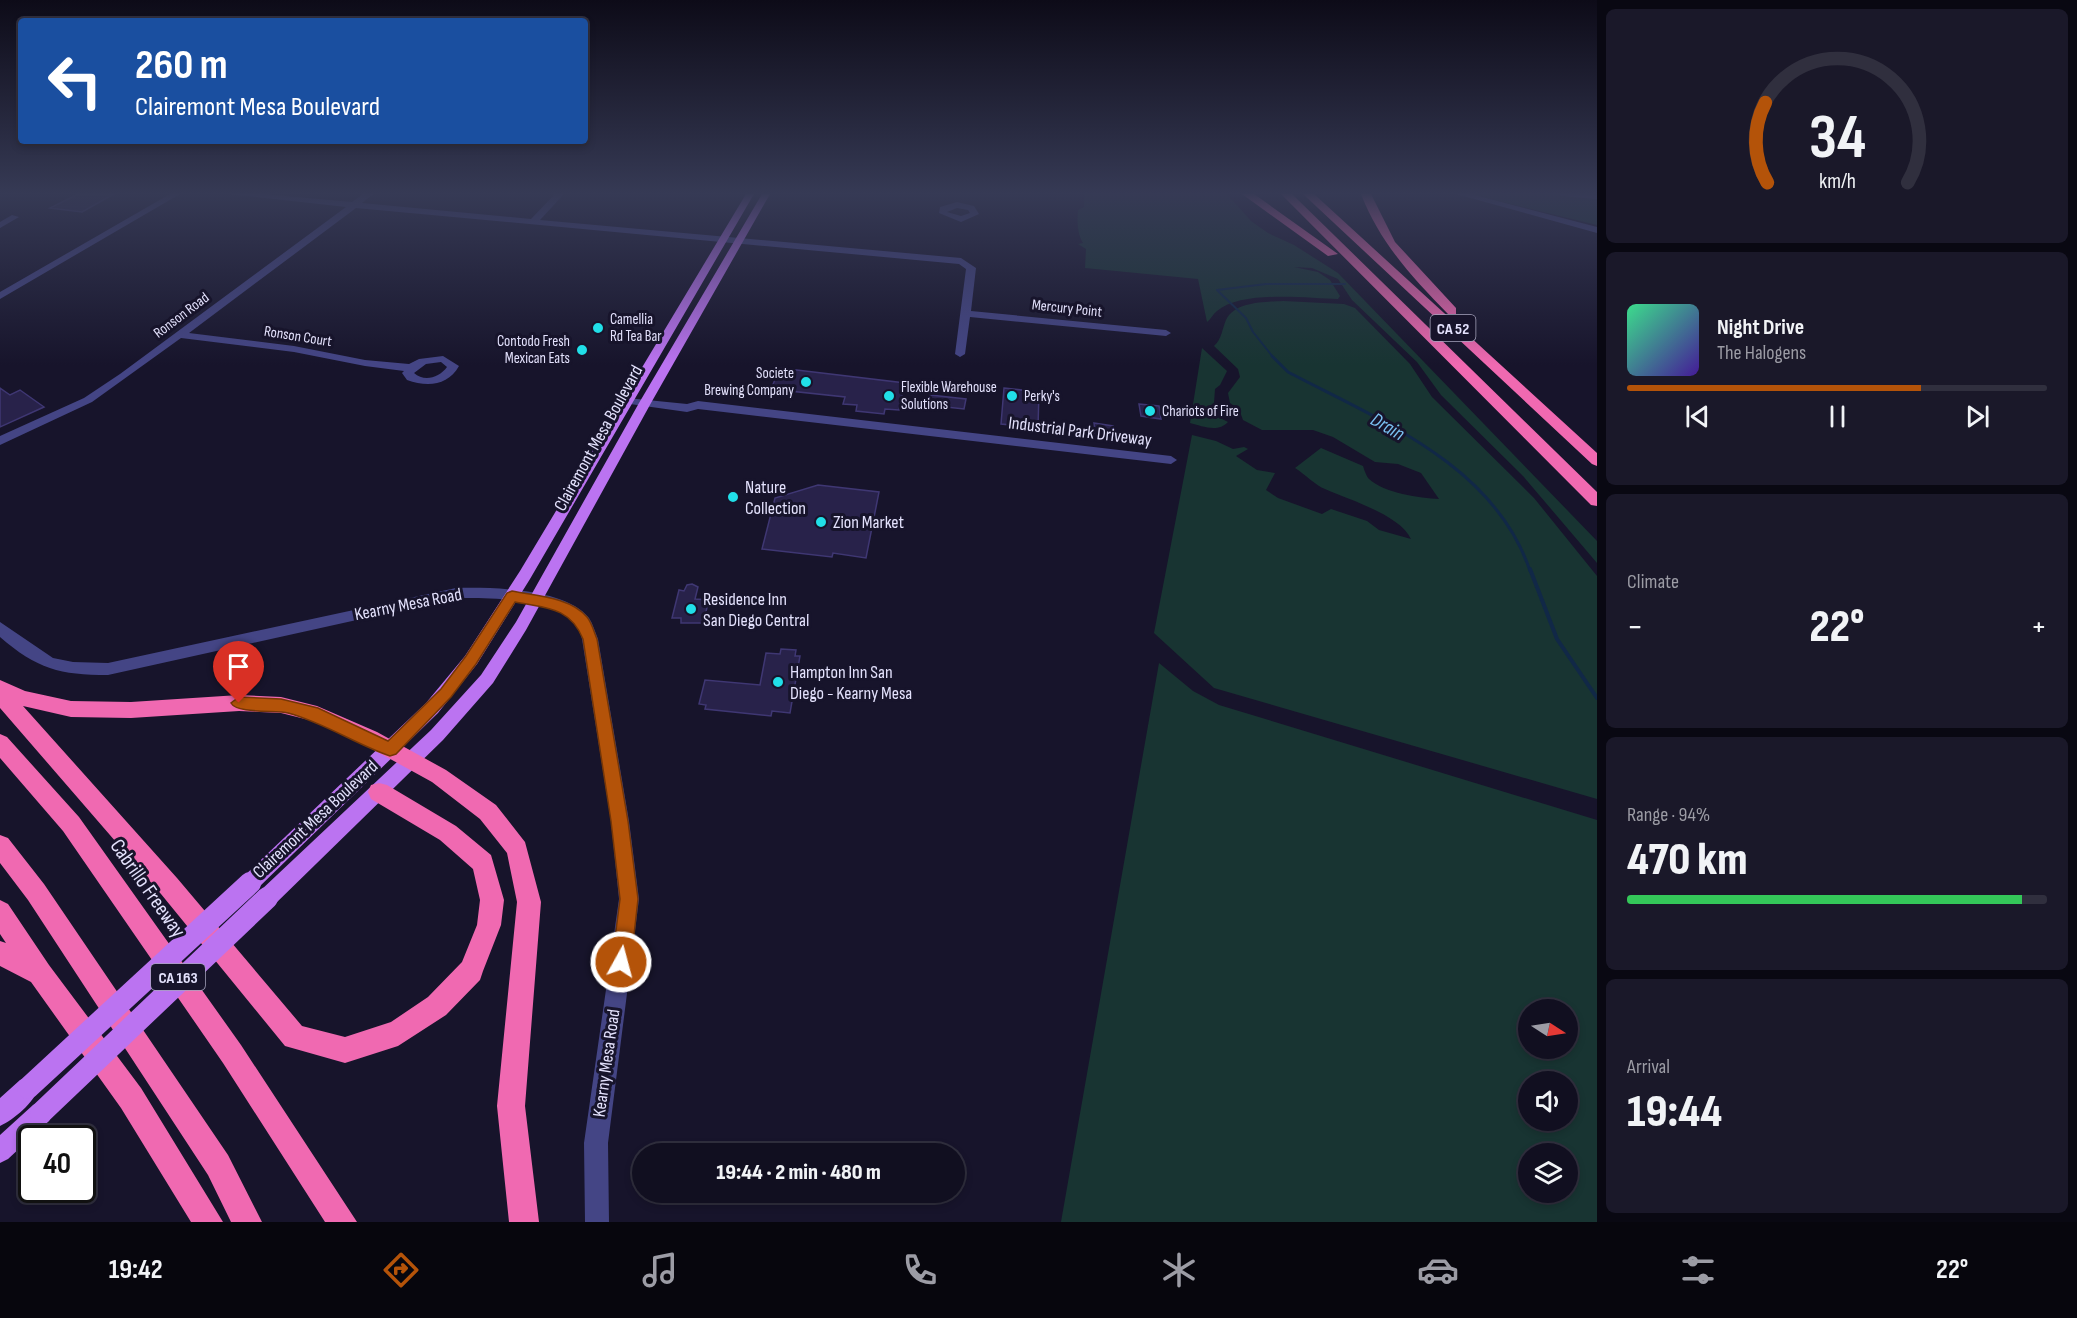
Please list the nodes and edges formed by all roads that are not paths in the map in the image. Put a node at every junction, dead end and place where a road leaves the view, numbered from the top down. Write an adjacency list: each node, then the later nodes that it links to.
1 (78, 251): 10 (street)
2 (293, 251): 14 (street, Ronson Road)
3 (716, 251): 17 (main road, Clairemont Mesa Boulevard)
4 (733, 251): 18 (main road, Clairemont Mesa Boulevard)
5 (842, 251): 12 (street)
6 (1329, 251): 11 (highway)
7 (1343, 251): 11 (highway, CA 52)
8 (1370, 251): 20 (highway, CA 52)
9 (1395, 251): 20 (highway)
10 (0, 296)
11 (1395, 303): 22 (highway, CA 52)
12 (965, 313): 13 (street, Mercury Point); 15 (street)
13 (1166, 333)
14 (180, 335): 16 (street, Ronson Court); 19 (street, Ronson Road)
15 (960, 354)
16 (411, 368)
17 (629, 397): 18 (street, Industrial Park Driveway); 23 (main road, Clairemont Mesa Boulevard)
18 (647, 399): 21 (street, Industrial Park Driveway); 24 (main road, Clairemont Mesa Boulevard)
19 (0, 441)
20 (1597, 459)
21 (1171, 460)
22 (1597, 501)
23 (512, 596): 24 (street, Kearny Mesa Road); 25 (street, Kearny Mesa Road); 29 (main road, Clairemont Mesa Boulevard)
24 (536, 600): 29 (main road, Clairemont Mesa Boulevard); 41 (street, Kearny Mesa Road)
25 (0, 627)
26 (0, 688): 29 (highway)
27 (0, 694): 30 (highway)
28 (0, 743): 39 (highway, Cabrillo Freeway / CA 163)
29 (401, 755): 30 (main road, Clairemont Mesa Boulevard); 35 (main road, Clairemont Mesa Boulevard, bridge); 40 (highway)
30 (379, 792): 36 (main road, Clairemont Mesa Boulevard, bridge)
31 (0, 845): 38 (highway)
32 (0, 912): 34 (highway)
33 (0, 953): 34 (highway)
34 (40, 974): 37 (highway)
35 (0, 1114)
36 (0, 1151)
37 (208, 1222)
38 (247, 1222)
39 (342, 1222)
40 (524, 1222)
41 (597, 1222)

